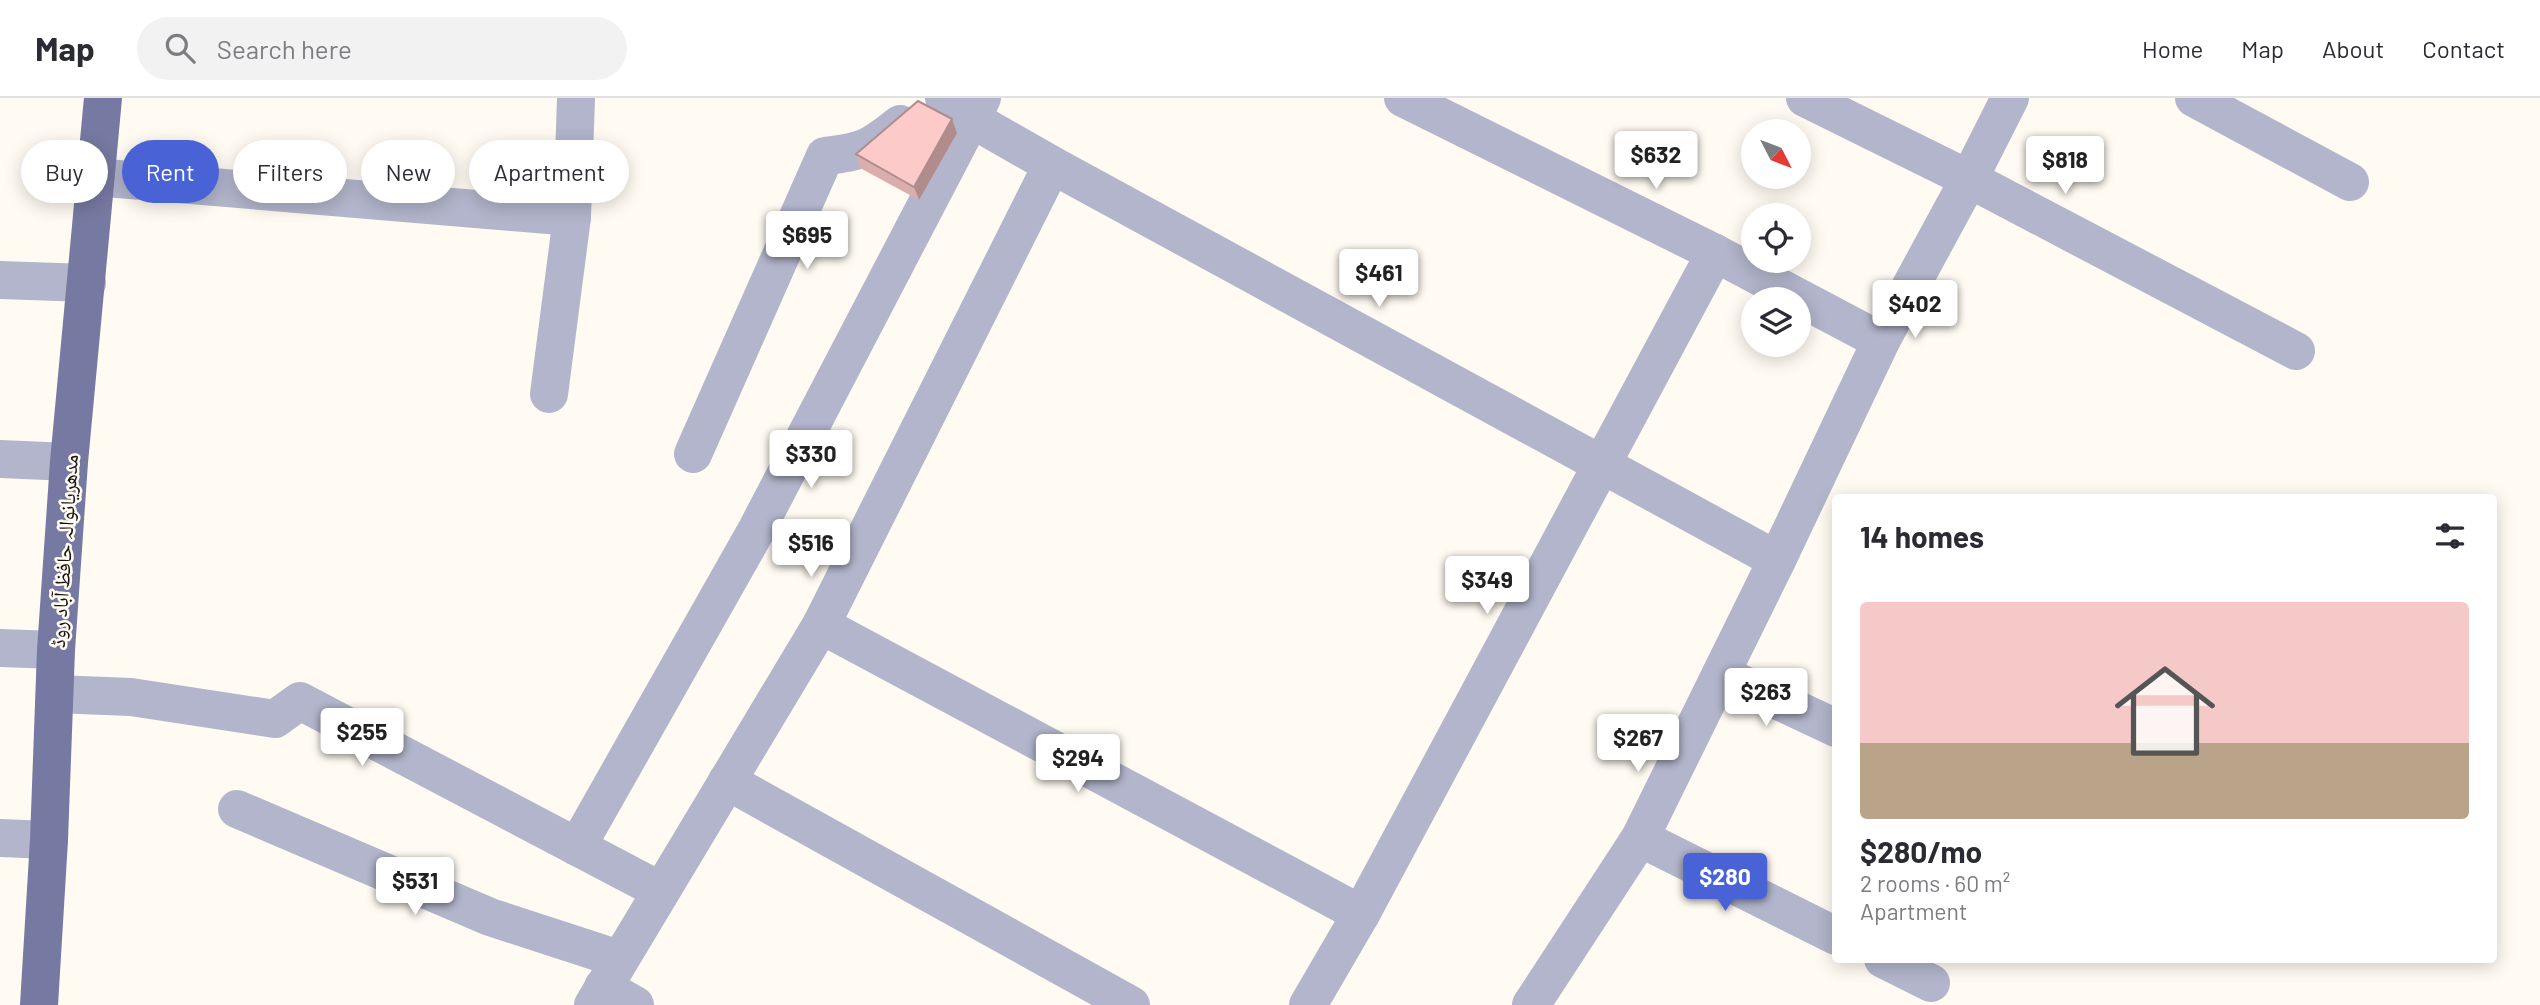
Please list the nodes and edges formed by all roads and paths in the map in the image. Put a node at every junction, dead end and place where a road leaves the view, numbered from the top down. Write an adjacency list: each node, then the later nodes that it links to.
1 (103, 98): 8 (main road, مدھریانوالہ حافظ آباد روڈ)
2 (576, 98): 14 (street)
3 (1403, 98): 15 (street)
4 (1805, 98): 11 (street)
5 (2010, 98): 11 (street)
6 (2202, 100): 12 (street)
7 (959, 103): 9 (street); 21 (street); 37 (street)
8 (98, 140)
9 (1052, 165): 24 (street); 26 (street)
10 (108, 178): 14 (street)
11 (1969, 179): 18 (street); 19 (street)
12 (2350, 182)
13 (92, 203): 17 (main road, مدھریانوالہ حافظ آباد روڈ)
14 (572, 217): 20 (street)
15 (1714, 253): 18 (street); 24 (street)
16 (0, 280): 17 (street)
17 (87, 283): 23 (main road, مدھریانوالہ حافظ آباد روڈ)
18 (1881, 341): 25 (street)
19 (2296, 351)
20 (549, 394)
21 (692, 454)
22 (0, 459): 23 (street)
23 (69, 462): 28 (main road, مدھریانوالہ حافظ آباد روڈ)
24 (1602, 465): 25 (street); 39 (street)
25 (1777, 560): 29 (street)
26 (821, 625): 32 (street); 39 (street)
27 (0, 648): 28 (street)
28 (56, 650): 30 (main road, مدھریانوالہ حافظ آباد روڈ)
29 (1721, 674): 31 (street); 35 (street)
30 (55, 694): 36 (main road, مدھریانوالہ حافظ آباد روڈ); 37 (street)
31 (1832, 727)
32 (727, 781): 38 (street); 46 (street)
33 (237, 809): 43 (street)
34 (0, 838): 36 (street)
35 (1640, 838): 40 (street); 48 (street)
36 (49, 840): 44 (main road, مدھریانوالہ حافظ آباد روڈ)
37 (577, 847): 38 (street)
38 (661, 891): 43 (street)
39 (1361, 914): 47 (street)
40 (1832, 934)
41 (1890, 963): 42 (street)
42 (1931, 983)
43 (612, 989)
44 (39, 1005): 45 (street)
45 (56, 1005)
46 (1131, 1005)
47 (1308, 1005)
48 (1531, 1005)

